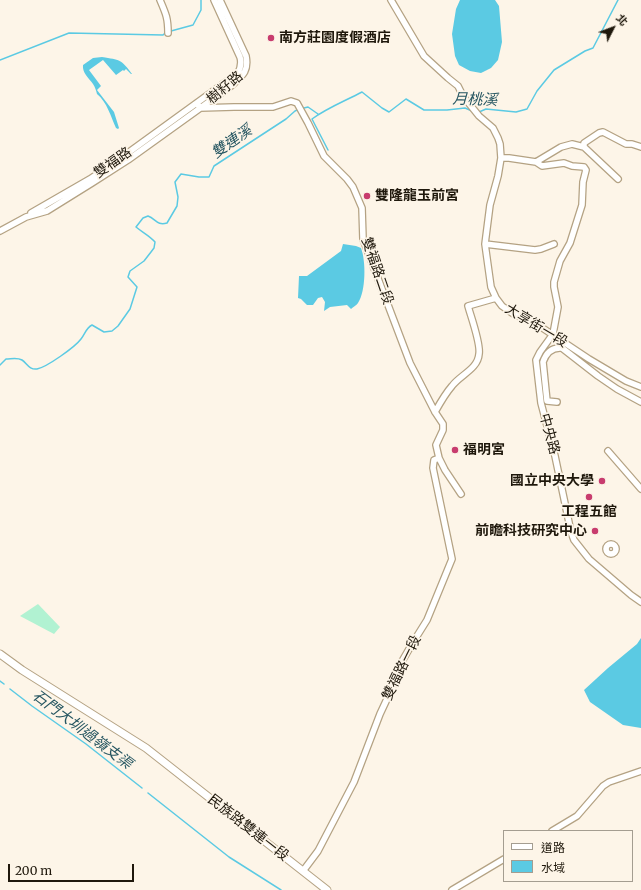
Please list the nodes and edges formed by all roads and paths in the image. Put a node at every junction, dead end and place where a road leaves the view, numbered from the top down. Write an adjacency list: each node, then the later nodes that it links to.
1 (160, 0): 5 (street)
2 (214, 0): 6 (street, 樹籽路)
3 (220, 0): 6 (street, 樹籽路)
4 (391, 0): 9 (street, 大享街一段)
5 (168, 33)
6 (199, 106): 12 (street); 20 (street, 雙福路二段)
7 (584, 147): 8 (street); 10 (street); 11 (street)
8 (641, 147)
9 (501, 158): 10 (street); 13 (street, 大享街一段)
10 (536, 162): 16 (street)
11 (618, 180)
12 (0, 231)
13 (485, 244): 14 (street); 15 (street, 大享街一段)
14 (554, 244)
15 (496, 298): 16 (street, 大享街一段); 20 (street)
16 (553, 334): 17 (street, 大享街一段); 25 (street, 中央路)
17 (641, 387)
18 (557, 402): 19 (street)
19 (641, 402)
20 (435, 412): 22 (street, 雙福路二段)
21 (608, 451): 23 (street)
22 (439, 458): 24 (street, 雙福路二段); 30 (street, 雙福路一段)
23 (641, 489)
24 (461, 494)
25 (641, 602)
26 (0, 654): 30 (main road, 民族路雙連一段)
27 (641, 771): 28 (street)
28 (554, 830)
29 (503, 860): 32 (street)
30 (302, 871): 31 (main road, 民族路雙連一段)
31 (327, 890)
32 (452, 890)

